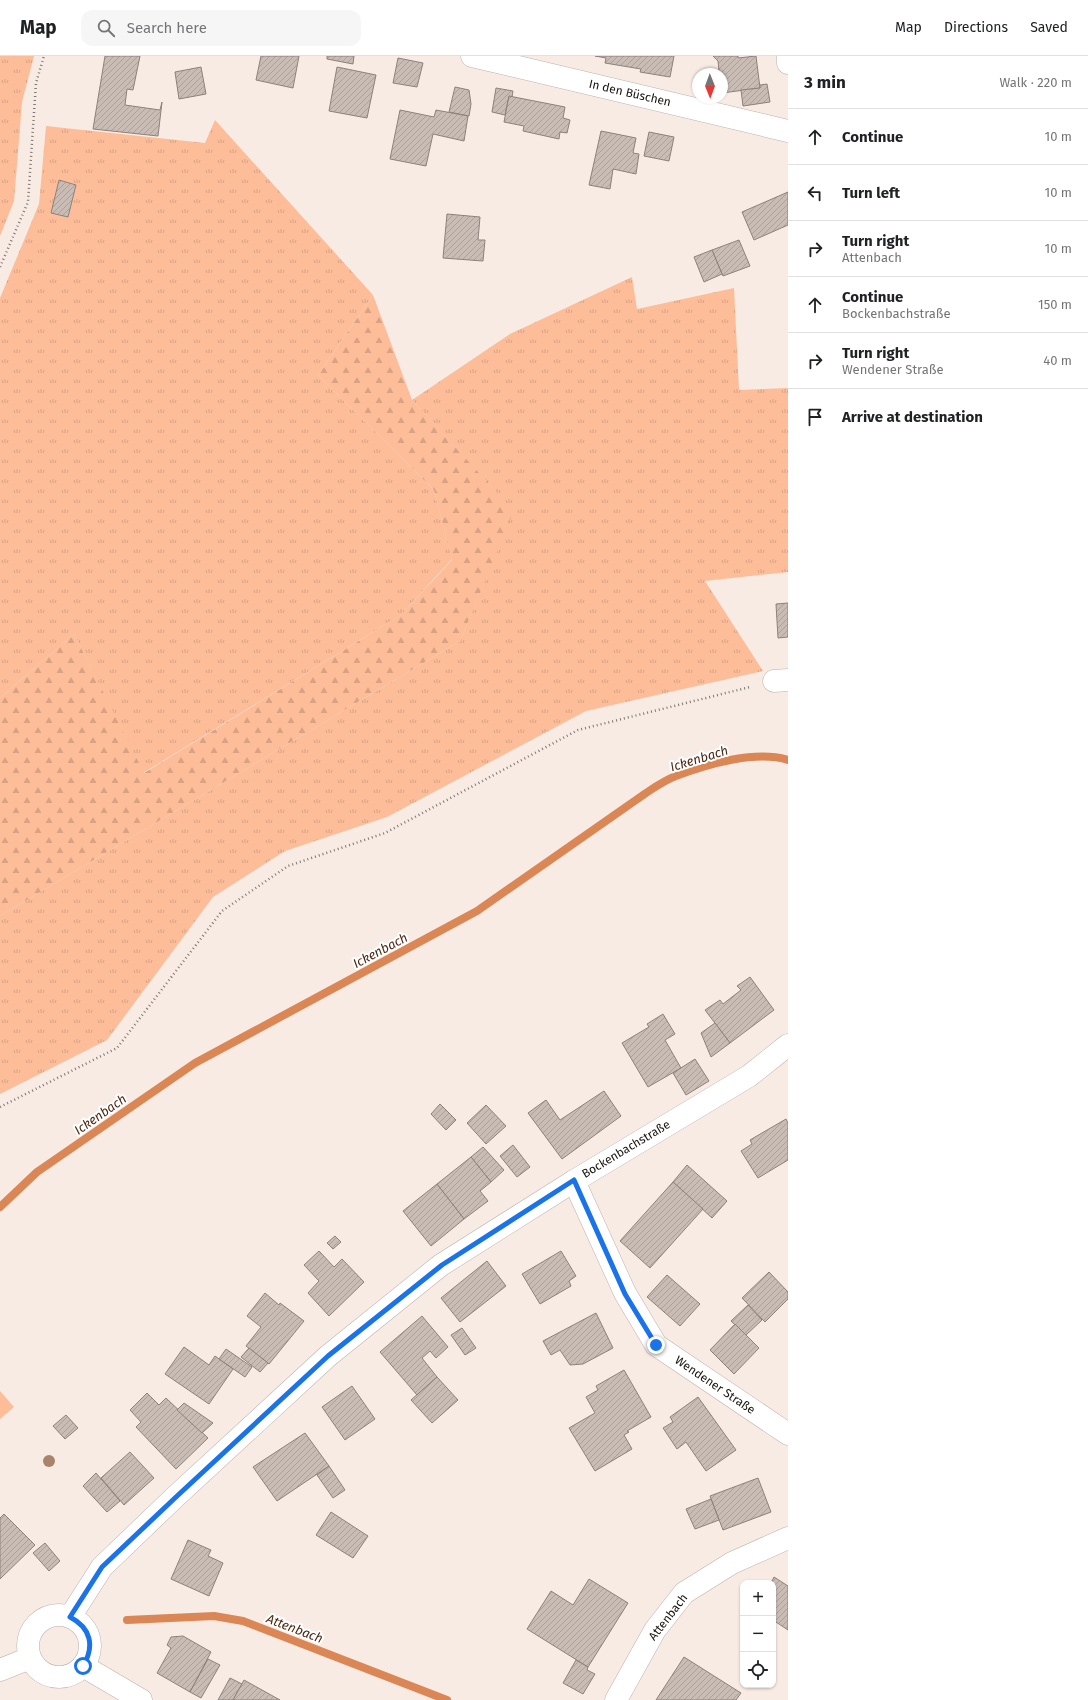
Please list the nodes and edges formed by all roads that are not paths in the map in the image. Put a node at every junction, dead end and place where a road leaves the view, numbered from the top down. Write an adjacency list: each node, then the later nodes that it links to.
1 (472, 56): 4 (street, In den Büschen)
2 (788, 56): 3 (street)
3 (788, 63)
4 (788, 131)
5 (788, 1045): 6 (street, Bockenbachstraße)
6 (574, 1180): 7 (street, Wendener Straße); 9 (street, Bockenbachstraße)
7 (788, 1434)
8 (788, 1538): 14 (street, Attenbach)
9 (70, 1617): 10 (street); 11 (street)
10 (30, 1658): 11 (street); 12 (street)
11 (83, 1666): 13 (street)
12 (0, 1670)
13 (141, 1700)
14 (616, 1700)

